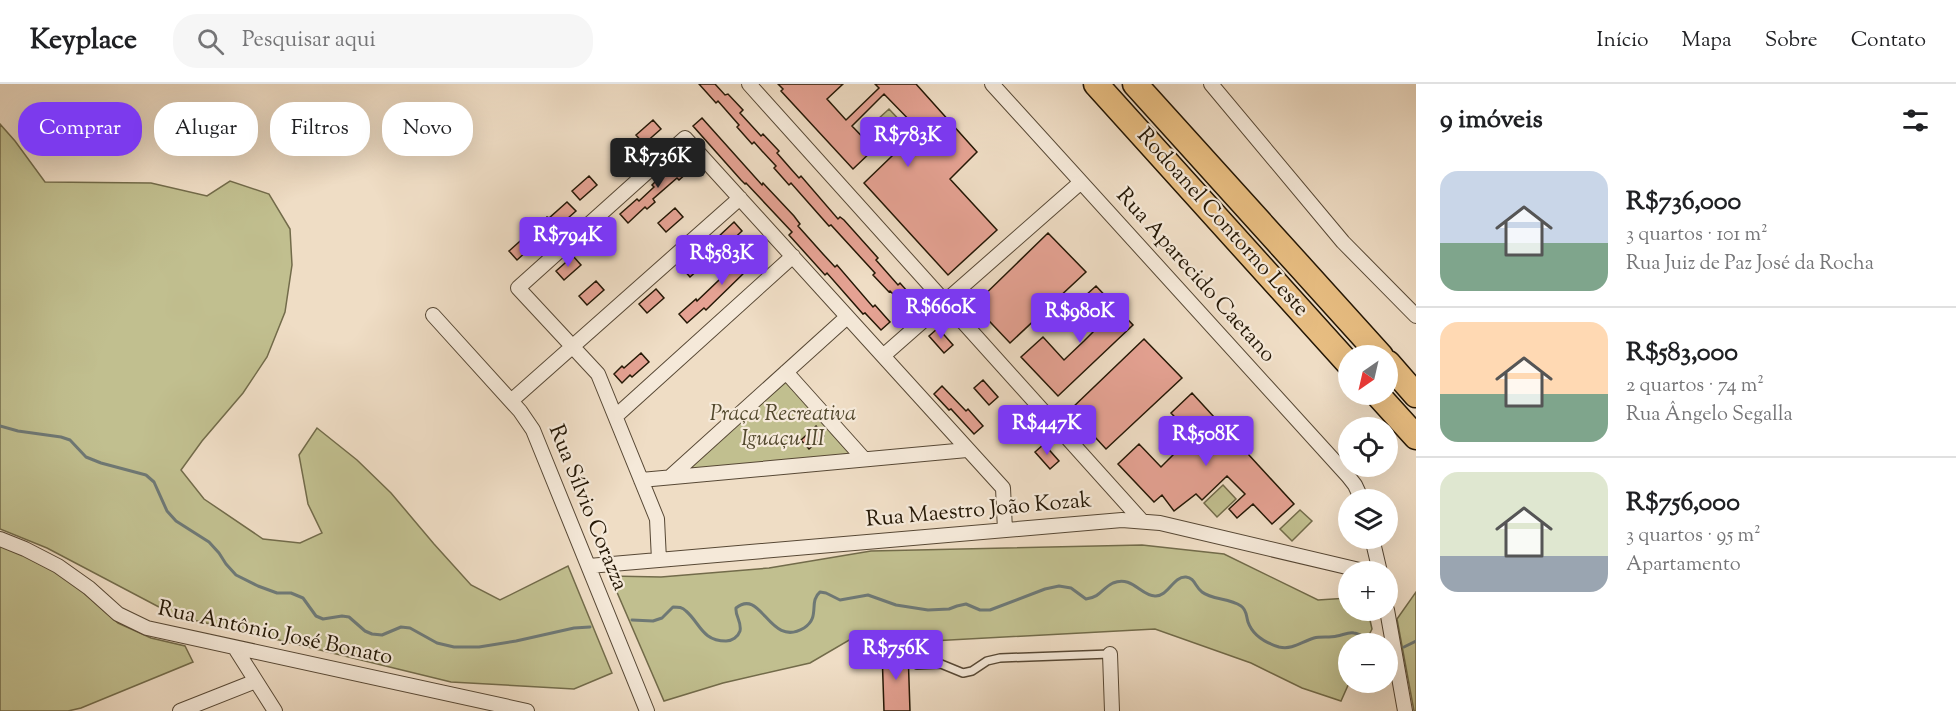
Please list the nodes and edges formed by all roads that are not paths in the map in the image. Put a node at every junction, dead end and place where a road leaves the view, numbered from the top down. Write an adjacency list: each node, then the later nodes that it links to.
1 (749, 84): 9 (street)
2 (992, 84): 6 (street, Rua Aparecido Caetano)
3 (1096, 84): 15 (highway, Rodoanel Contorno Leste)
4 (1135, 84): 13 (highway, Rodoanel Contorno Leste)
5 (1211, 84): 11 (street)
6 (1081, 182): 9 (street); 30 (street, Rua Aparecido Caetano)
7 (740, 198): 8 (street); 14 (street); 14 (street)
8 (793, 256): 12 (street); 24 (street)
9 (945, 302): 16 (street); 31 (street)
10 (432, 315): 22 (street, Rua Sílvio Corazza)
11 (1416, 316)
12 (847, 317): 16 (street); 18 (street)
13 (1372, 345)
14 (573, 346): 22 (street); 24 (street)
15 (1338, 352)
16 (883, 356): 26 (street)
17 (1398, 367): 20 (highway)
18 (786, 372): 27 (street); 28 (street)
19 (1398, 374): 21 (highway, Rodoanel Contorno Leste)
20 (1416, 378)
21 (1416, 395)
22 (511, 401): 36 (street, Rua Sílvio Corazza)
23 (1387, 405): 25 (highway)
24 (616, 416): 29 (street)
25 (1416, 437)
26 (967, 450): 27 (street); 32 (street)
27 (864, 459): 28 (street)
28 (669, 477): 29 (street)
29 (641, 480): 34 (street)
30 (1357, 489)
31 (1142, 520): 32 (street, Rua Maestro João Kozak); 35 (street, Rua Maestro João Kozak)
32 (1005, 530): 34 (street, Rua Maestro João Kozak)
33 (0, 539): 38 (street, Rua Antônio José Bonato)
34 (659, 560): 36 (street, Rua Maestro João Kozak)
35 (1338, 565)
36 (589, 566): 45 (street, Rua Sílvio Corazza)
37 (1389, 621): 47 (street)
38 (235, 648): 41 (street); 44 (street, Rua Antônio José Bonato)
39 (1110, 654): 40 (lane); 46 (street)
40 (917, 665)
41 (256, 681): 42 (street); 43 (street)
42 (180, 711)
43 (275, 711)
44 (525, 711)
45 (647, 711)
46 (1112, 711)
47 (1405, 711)

